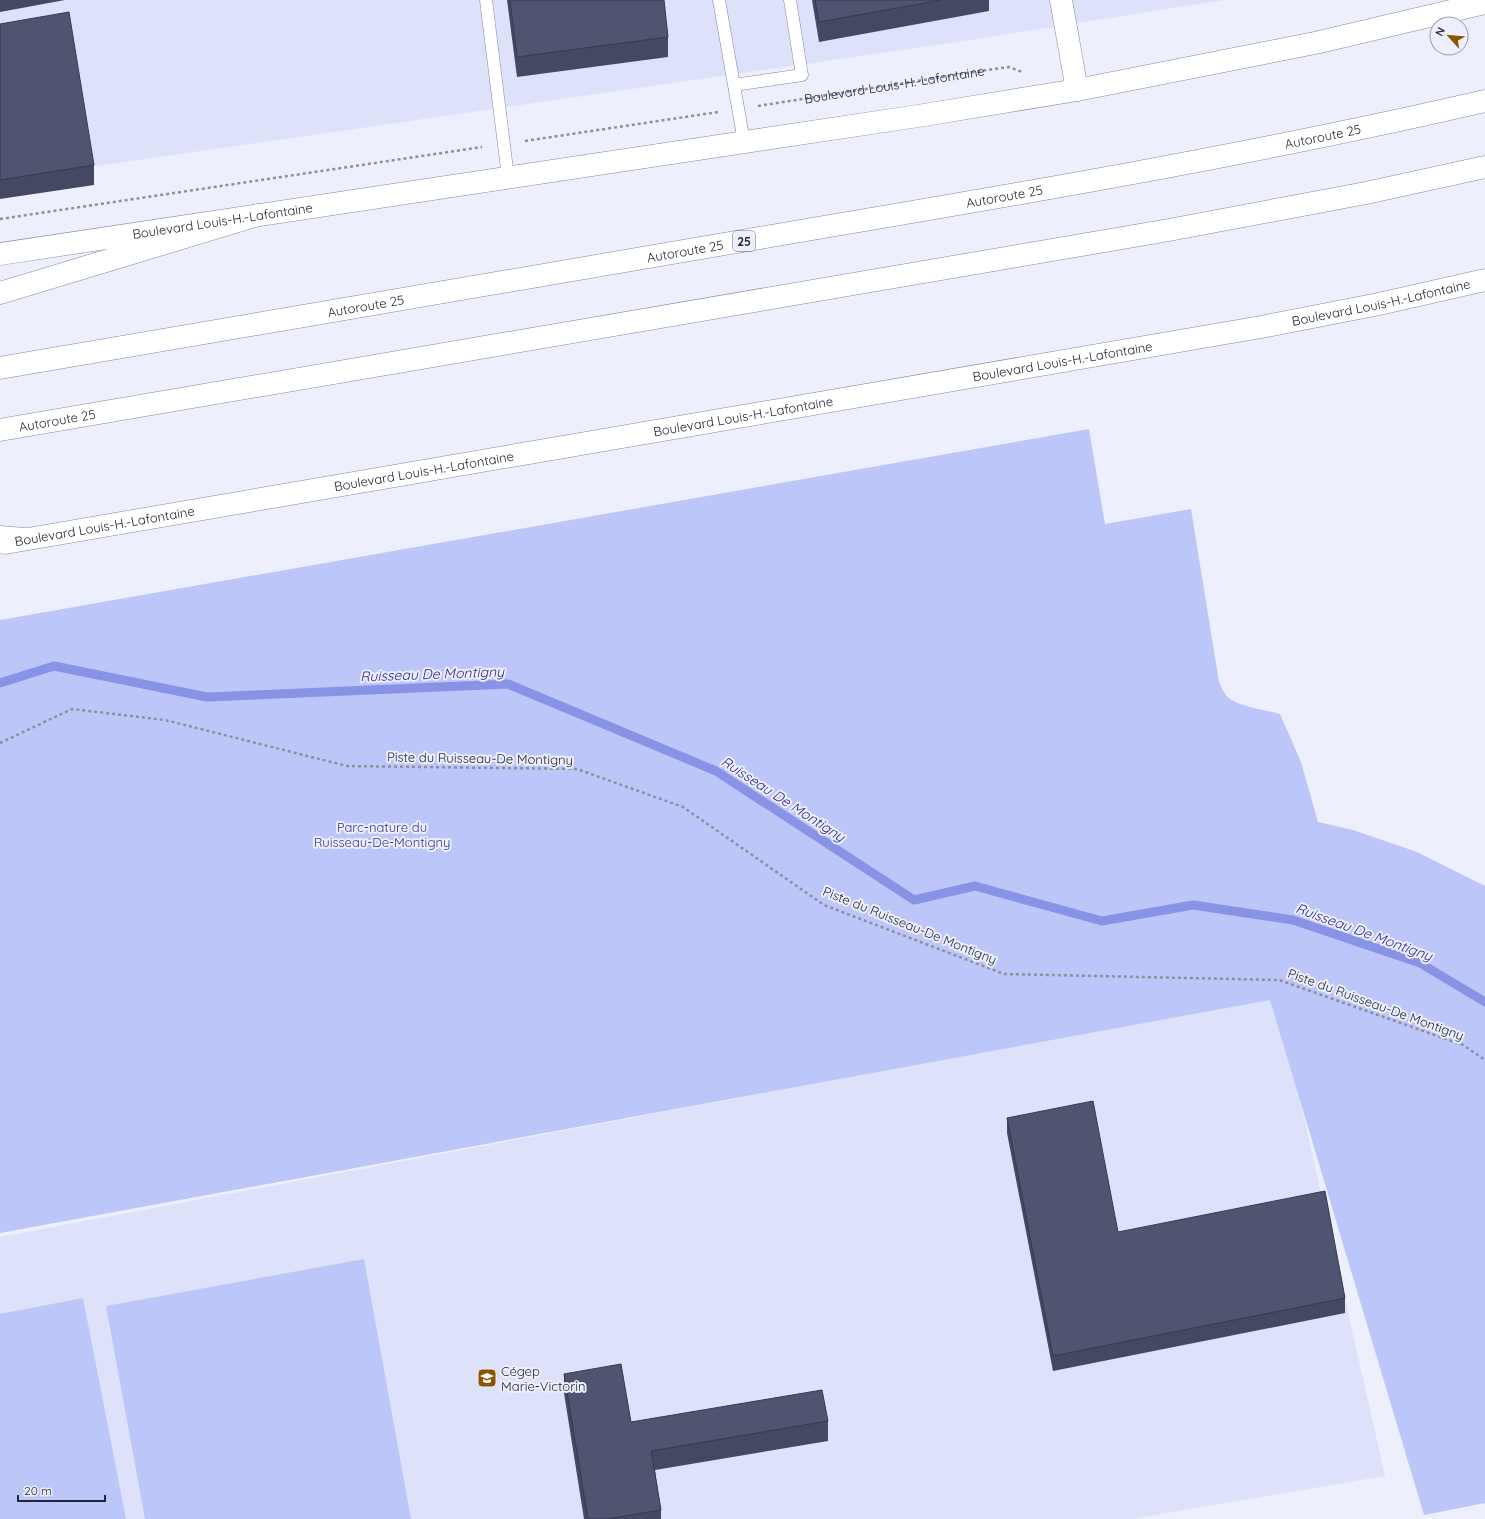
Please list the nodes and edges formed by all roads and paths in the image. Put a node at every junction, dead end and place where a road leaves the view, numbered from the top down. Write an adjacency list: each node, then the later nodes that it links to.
1 (486, 0): 16 (lane)
2 (720, 0): 7 (lane)
3 (790, 0): 7 (lane)
4 (1061, 0): 8 (main road)
5 (1485, 3): 8 (main road, Boulevard Louis-H.-Lafontaine)
6 (1009, 68): 10 (path, Boulevard Louis-H.-Lafontaine)
7 (734, 85): 13 (lane)
8 (1077, 90): 13 (main road, Boulevard Louis-H.-Lafontaine)
9 (1485, 101): 22 (main road, Autoroute 25 / 25)
10 (779, 102)
11 (708, 114): 12 (path)
12 (526, 140)
13 (744, 142): 16 (main road, Boulevard Louis-H.-Lafontaine)
14 (482, 147): 18 (path)
15 (1485, 167): 23 (main road, Autoroute 25)
16 (508, 177): 17 (main road, Boulevard Louis-H.-Lafontaine)
17 (258, 215): 19 (main road, Boulevard Louis-H.-Lafontaine); 21 (main road)
18 (0, 219)
19 (0, 254)
20 (1485, 280): 25 (main road, Boulevard Louis-H.-Lafontaine)
21 (0, 294)
22 (0, 368)
23 (0, 430)
24 (0, 537): 25 (main road)
25 (24, 539): 26 (main road, Boulevard Louis-H.-Lafontaine)
26 (0, 544)
27 (0, 743): 28 (path, Piste du Ruisseau-De Montigny)
28 (1485, 1060)

